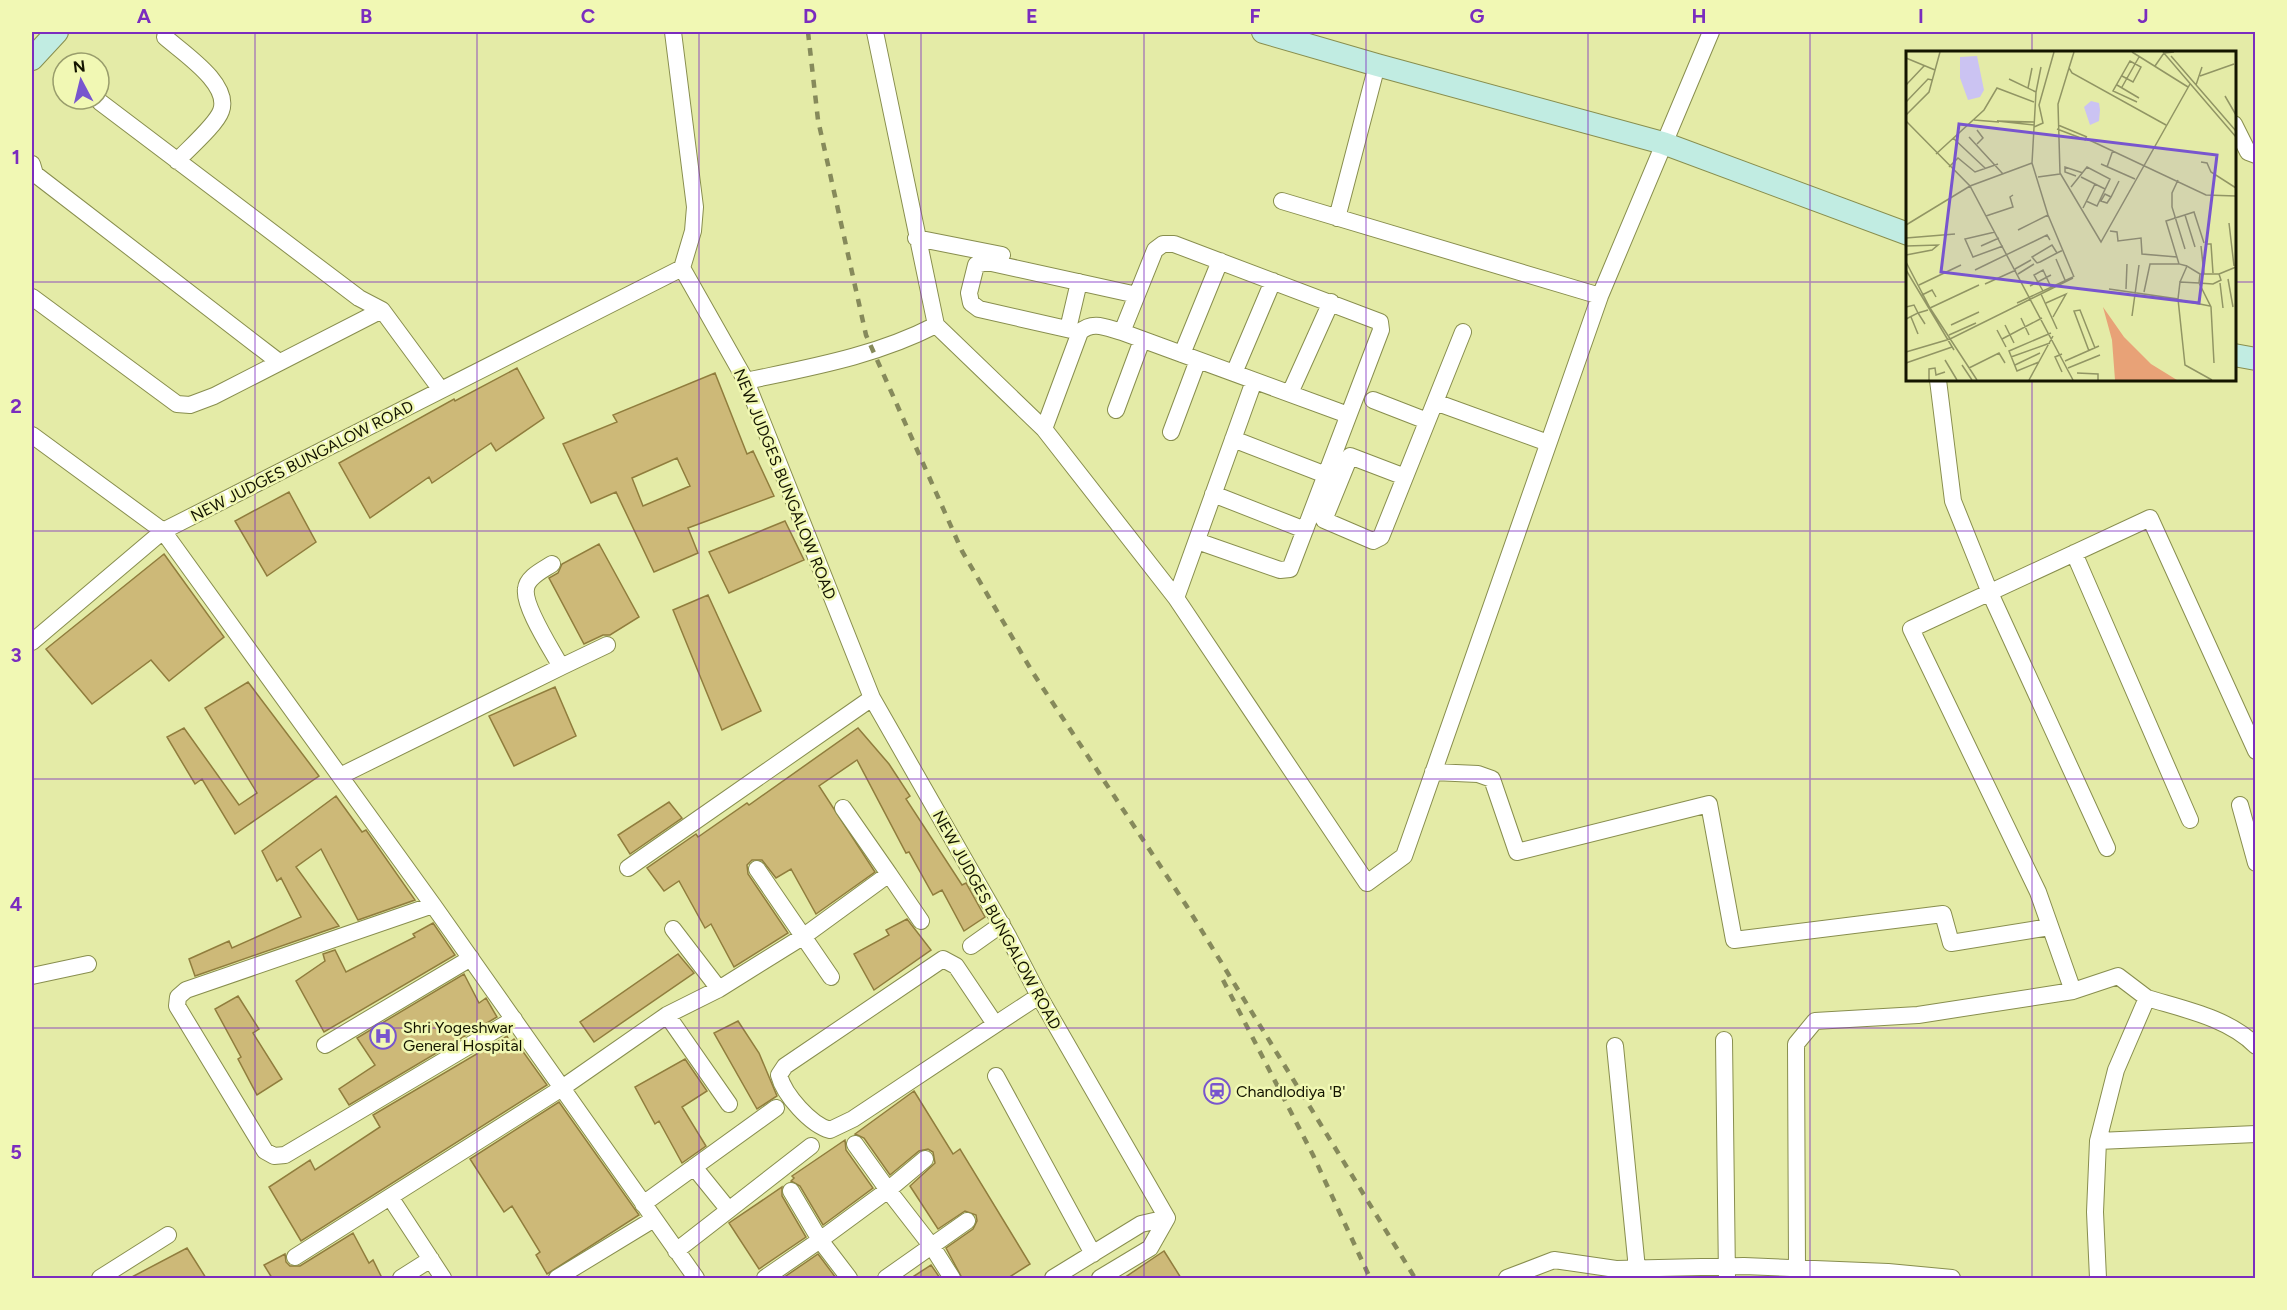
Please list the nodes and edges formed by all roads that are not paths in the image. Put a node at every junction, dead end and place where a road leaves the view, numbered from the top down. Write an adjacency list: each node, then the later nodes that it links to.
1 (57, 32): 7 (street)
2 (673, 32): 20 (street)
3 (875, 32): 18 (street)
4 (1263, 32): 8 (street)
5 (1711, 32): 11 (street)
6 (165, 36): 13 (street)
7 (32, 59)
8 (1377, 65): 11 (street); 16 (street)
9 (111, 110): 13 (street)
10 (2236, 126): 12 (street)
11 (1663, 143): 17 (street); 24 (street)
12 (2256, 155)
13 (177, 161): 27 (street)
14 (33, 170): 37 (street)
15 (1281, 201): 16 (street)
16 (1337, 218): 24 (street)
17 (1906, 233)
18 (916, 238): 21 (street); 28 (street)
19 (1220, 261): 22 (street); 23 (street); 33 (street)
20 (682, 268): 39 (street, NEW JUDGES BUNGALOW ROAD); 42 (street, NEW JUDGES BUNGALOW ROAD)
21 (1076, 275): 23 (street); 29 (street); 29 (street)
22 (1273, 280): 26 (street); 38 (street)
23 (1137, 295): 30 (street)
24 (1599, 296): 53 (street)
25 (32, 297): 37 (street)
26 (1331, 302): 43 (street); 47 (street)
27 (382, 310): 37 (street); 42 (street)
28 (936, 325): 39 (street); 49 (street)
29 (1074, 330): 30 (street); 49 (street)
30 (1122, 332): 32 (street)
31 (1463, 332): 45 (street)
32 (1143, 340): 33 (street); 46 (street)
33 (1182, 354): 36 (street)
34 (2236, 356): 35 (street)
35 (2256, 359)
36 (1198, 360): 38 (street); 50 (street)
37 (279, 362)
38 (1234, 373): 40 (street)
39 (746, 381): 67 (street, NEW JUDGES BUNGALOW ROAD)
40 (1254, 381): 43 (street); 52 (street)
41 (1938, 381): 62 (street)
42 (441, 390): 58 (street, NEW JUDGES BUNGALOW ROAD)
43 (1290, 393): 47 (street)
44 (1373, 400): 48 (street)
45 (1435, 402): 48 (street); 53 (street)
46 (1116, 410)
47 (1348, 415): 54 (street)
48 (1427, 421): 55 (street)
49 (1044, 429): 63 (street)
50 (1171, 432)
51 (32, 435): 58 (street)
52 (1233, 438): 54 (street); 56 (street)
53 (1548, 442): 69 (street)
54 (1326, 475): 57 (street)
55 (1405, 477): 55 (street)
56 (1213, 494): 57 (street); 59 (street)
57 (1305, 530): 59 (street)
58 (163, 531): 64 (street, NEW JUDGES BUNGALOW ROAD); 70 (street)
59 (1197, 541): 63 (street)
60 (2074, 554): 62 (street); 68 (street); 73 (street)
61 (552, 564): 66 (street)
62 (1990, 593): 74 (street); 82 (street)
63 (1176, 598): 69 (street)
64 (32, 642)
65 (607, 645): 66 (street)
66 (561, 667): 70 (street)
67 (872, 698): 76 (street); 81 (street, NEW JUDGES BUNGALOW ROAD)
68 (2256, 751)
69 (1433, 772): 82 (street)
70 (340, 776): 79 (street)
71 (2240, 805): 75 (street)
72 (843, 808): 78 (street)
73 (2190, 819)
74 (2107, 848)
75 (2256, 863)
76 (628, 868)
77 (757, 869): 84 (street)
78 (889, 874): 80 (street); 84 (street)
79 (433, 905): 86 (street); 95 (street)
80 (921, 921)
81 (1002, 924): 85 (street); 92 (street, NEW JUDGES BUNGALOW ROAD)
82 (2050, 927): 91 (street)
83 (673, 929): 90 (street)
84 (804, 936): 89 (street); 90 (street)
85 (971, 946)
86 (471, 958): 95 (street); 98 (street)
87 (88, 964): 88 (street)
88 (32, 976)
89 (831, 977)
90 (719, 989): 94 (street)
91 (2073, 991): 93 (street); 126 (street)
92 (1039, 996): 96 (street); 116 (street, NEW JUDGES BUNGALOW ROAD)
93 (2147, 998): 100 (street); 106 (street)
94 (667, 1015): 102 (street); 103 (street)
95 (514, 1019): 102 (street)
96 (995, 1024): 96 (street)
97 (1724, 1040): 128 (street)
98 (325, 1045)
99 (1615, 1046): 127 (street)
100 (2256, 1046)
101 (996, 1076): 123 (street)
102 (562, 1088): 113 (street); 114 (street)
103 (729, 1104)
104 (776, 1108): 110 (street)
105 (2256, 1134): 106 (street)
106 (2098, 1141): 142 (street)
107 (855, 1144): 111 (street)
108 (810, 1146): 115 (street)
109 (925, 1159): 111 (street)
110 (694, 1167): 114 (street); 115 (street)
111 (888, 1190): 120 (street); 121 (street)
112 (791, 1191): 120 (street)
113 (390, 1197): 124 (street); 125 (street)
114 (643, 1204): 117 (street)
115 (728, 1209): 122 (street)
116 (1167, 1218): 123 (street); 139 (street)
117 (654, 1219): 122 (street); 132 (street)
118 (967, 1221): 121 (street)
119 (168, 1235): 129 (street)
120 (820, 1239): 134 (street); 135 (street)
121 (933, 1248): 136 (street); 137 (street)
122 (676, 1251): 133 (street)
123 (1093, 1254): 138 (street)
124 (295, 1257)
125 (431, 1260): 130 (street); 131 (street)
126 (1797, 1268): 128 (street); 141 (street)
127 (1637, 1269): 128 (street); 140 (street)
128 (1727, 1273)
129 (100, 1278)
130 (401, 1278)
131 (443, 1278)
132 (557, 1278)
133 (696, 1278)
134 (765, 1278)
135 (849, 1278)
136 (886, 1278)
137 (952, 1278)
138 (1053, 1278)
139 (1100, 1278)
140 (1507, 1278)
141 (1952, 1278)
142 (2098, 1278)

